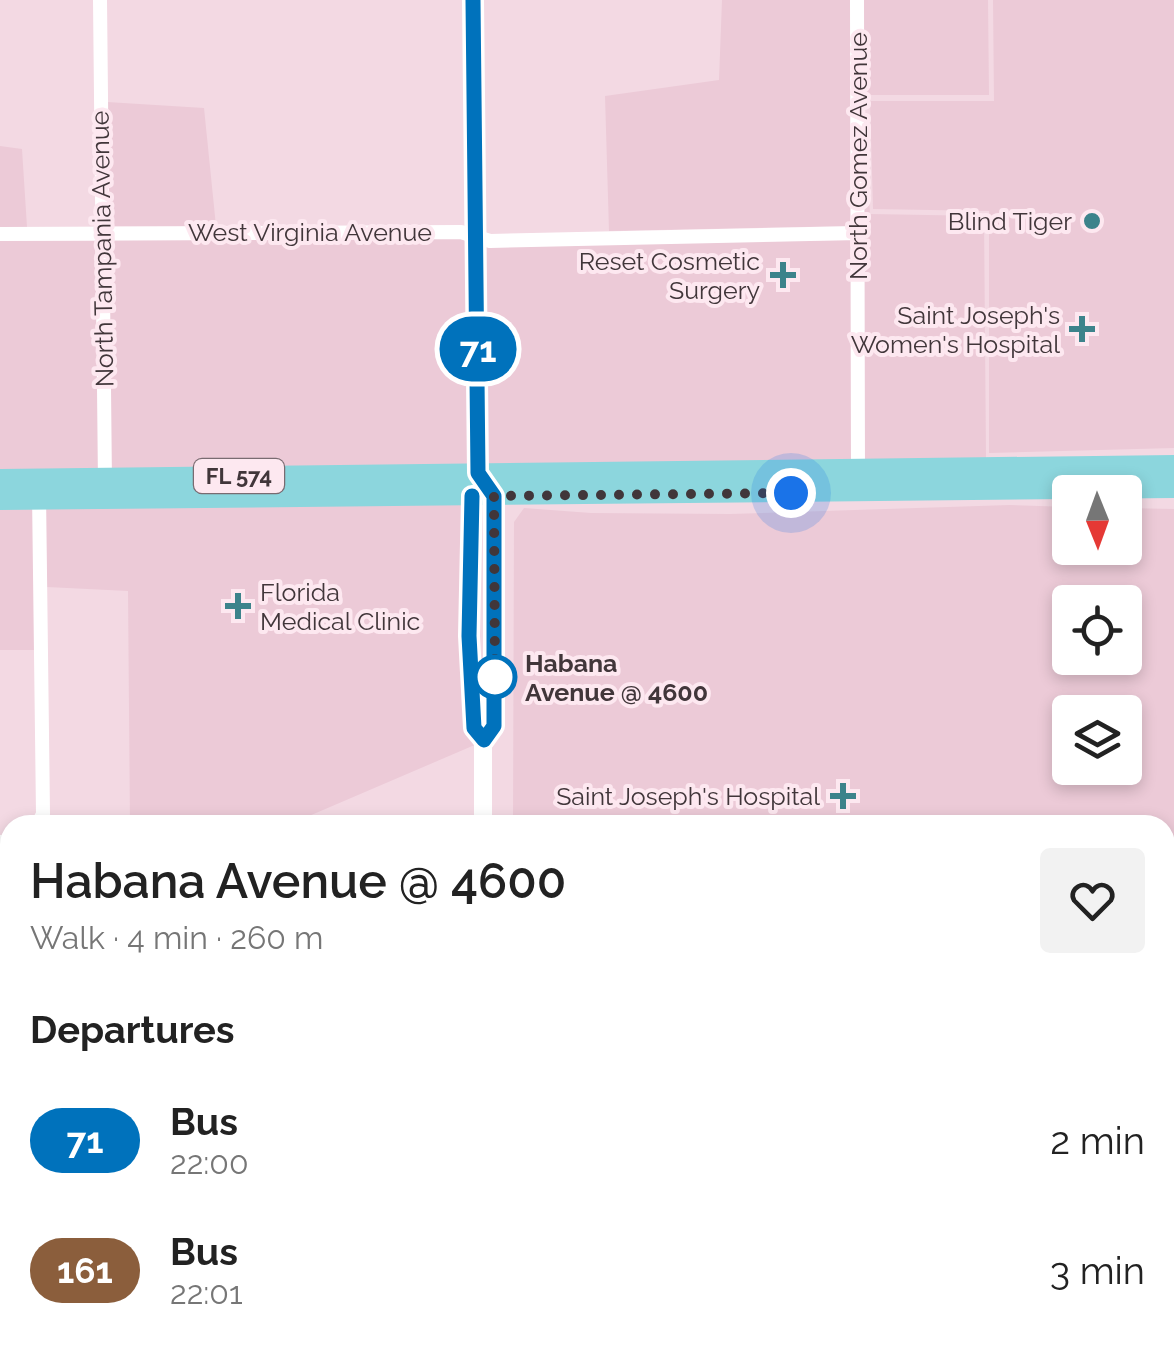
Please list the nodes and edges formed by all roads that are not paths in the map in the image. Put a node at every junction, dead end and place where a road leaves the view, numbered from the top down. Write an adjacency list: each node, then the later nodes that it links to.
1 (100, 0): 6 (street, North Tampania Avenue)
2 (473, 0): 7 (street)
3 (857, 0): 4 (street, North Gomez Avenue)
4 (858, 232): 7 (street, West Virginia Avenue); 10 (street, North Gomez Avenue)
5 (0, 234): 6 (street, West Virginia Avenue)
6 (101, 234): 7 (street, West Virginia Avenue); 12 (street, North Tampania Avenue)
7 (476, 237): 13 (street)
8 (1174, 466): 10 (main road, FL 574)
9 (0, 480): 14 (main road, FL 574)
10 (858, 482): 11 (main road, FL 574); 13 (main road, FL 574)
11 (1174, 487)
12 (105, 488): 13 (main road, FL 574); 14 (main road, FL 574)
13 (481, 488): 16 (street); 16 (street)
14 (39, 489): 15 (main road, FL 574); 17 (street)
15 (0, 499)
16 (484, 740): 18 (street)
17 (43, 815)
18 (483, 815)

